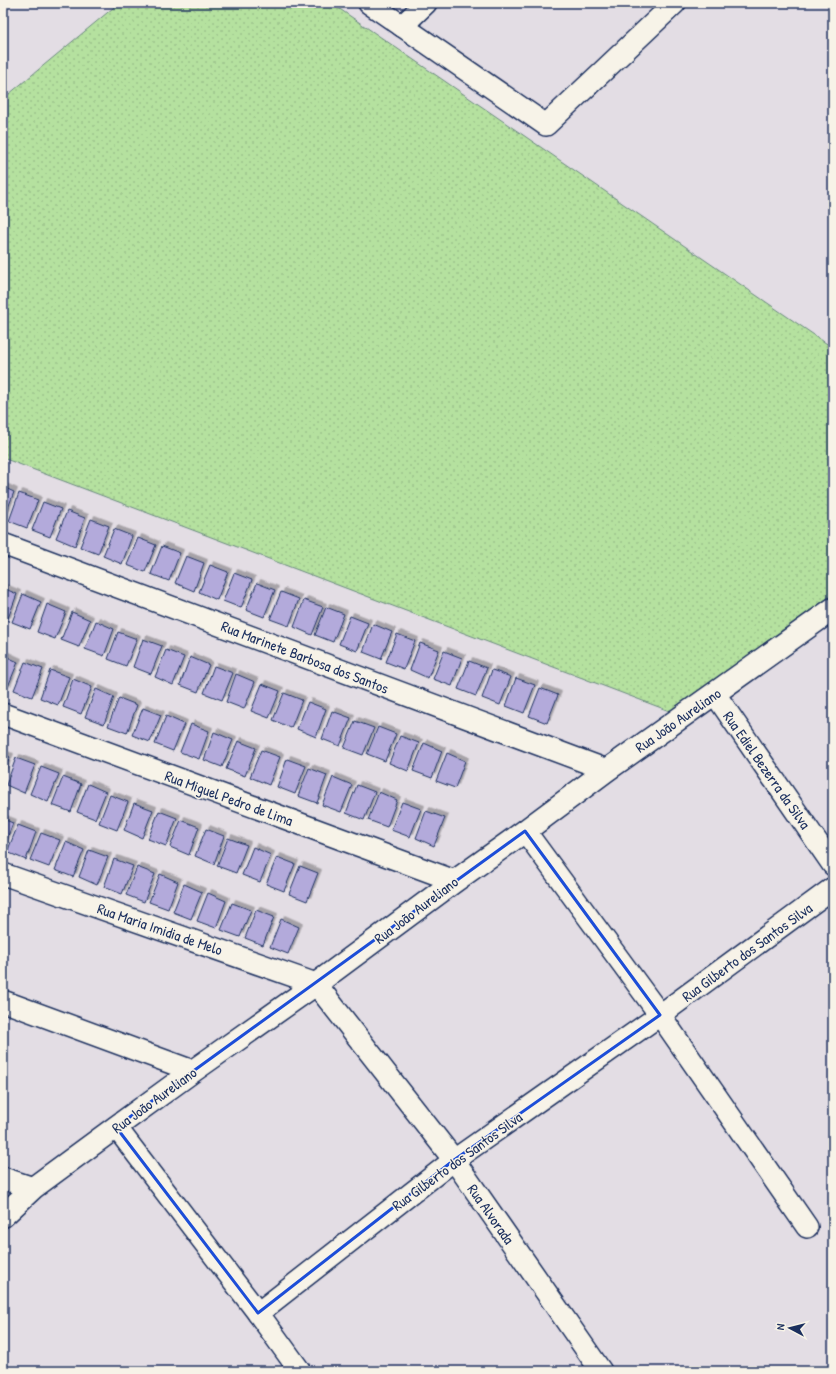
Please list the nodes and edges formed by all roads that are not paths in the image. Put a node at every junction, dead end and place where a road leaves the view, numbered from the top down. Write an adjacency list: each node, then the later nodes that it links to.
1 (369, 3): 4 (street)
2 (426, 3): 4 (street)
3 (675, 3): 4 (street)
4 (402, 26)
5 (3, 544): 9 (street, Rua Marinete Barbosa dos Santos)
6 (833, 609): 7 (street, Rua João Aureliano)
7 (715, 694): 9 (street, Rua João Aureliano); 11 (street, Rua Ediel Bezerra da Silva)
8 (3, 714): 13 (street, Rua Miguel Pedro de Lima)
9 (607, 770): 10 (street, Rua João Aureliano)
10 (525, 832): 13 (street, Rua João Aureliano); 17 (street)
11 (833, 865)
12 (3, 874): 15 (street, Rua Maria Imidia de Melo)
13 (455, 881): 15 (street, Rua João Aureliano)
14 (833, 888): 17 (street, Rua Gilberto dos Santos Silva)
15 (316, 984): 18 (street, Rua João Aureliano); 20 (street, Rua Alvorada)
16 (3, 1001): 18 (street)
17 (660, 1015): 20 (street, Rua Gilberto dos Santos Silva); 24 (street)
18 (194, 1070): 19 (street, Rua João Aureliano)
19 (116, 1127): 22 (street, Rua João Aureliano); 25 (street)
20 (454, 1160): 25 (street, Rua Gilberto dos Santos Silva); 27 (street, Rua Alvorada)
21 (3, 1178): 22 (street)
22 (33, 1188): 23 (street, Rua João Aureliano)
23 (3, 1216)
24 (807, 1227)
25 (258, 1313): 26 (street)
26 (300, 1371)
27 (601, 1371)

